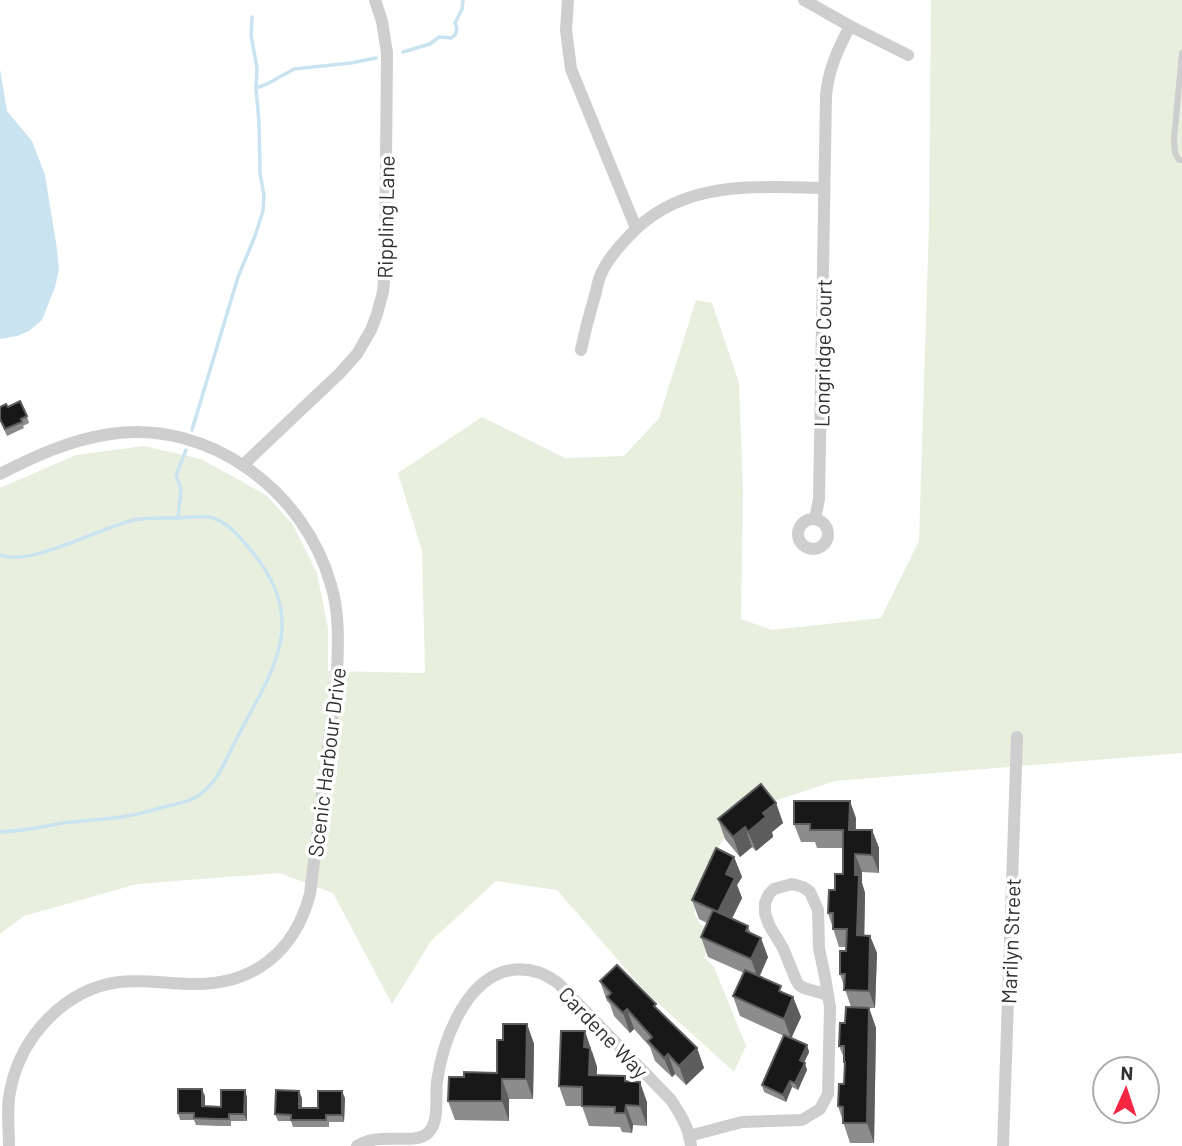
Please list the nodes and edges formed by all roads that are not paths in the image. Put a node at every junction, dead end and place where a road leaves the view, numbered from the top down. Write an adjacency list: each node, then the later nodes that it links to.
1 (375, 0): 11 (street, Rippling Lane)
2 (568, 0): 9 (street)
3 (804, 0): 4 (street)
4 (850, 26): 6 (street); 8 (street, Longridge Court)
5 (1182, 53): 7 (lane)
6 (908, 55)
7 (1182, 160)
8 (824, 188): 9 (street); 13 (street, Longridge Court)
9 (636, 228): 10 (street)
10 (581, 350)
11 (243, 465): 12 (street, Scenic Harbour Drive); 17 (street, Scenic Harbour Drive)
12 (0, 474)
13 (815, 519)
14 (1017, 737): 19 (street, Marilyn Street)
15 (828, 995): 15 (street, Cardene Way); 16 (street, Cardene Way)
16 (690, 1141): 18 (street, Cardene Way)
17 (9, 1146)
18 (357, 1146)
19 (1003, 1146)

